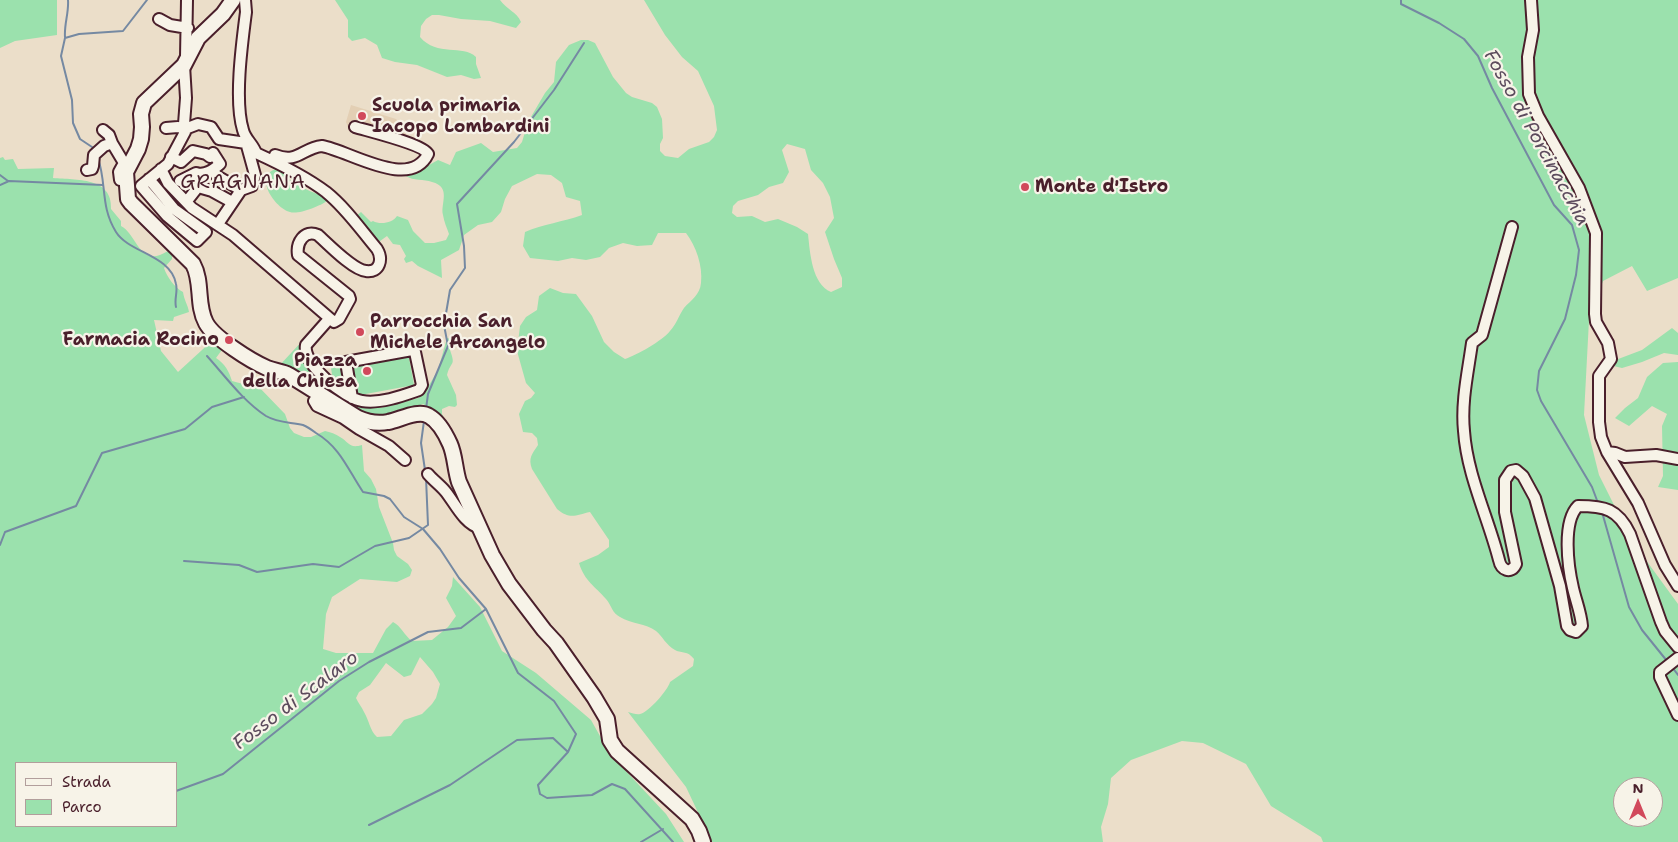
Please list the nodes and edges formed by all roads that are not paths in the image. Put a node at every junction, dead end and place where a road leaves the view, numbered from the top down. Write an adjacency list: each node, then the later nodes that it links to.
1 (187, 0): 6 (street)
2 (233, 0): 7 (main road)
3 (245, 0): 12 (street)
4 (1531, 0): 29 (street)
5 (159, 19): 6 (street)
6 (188, 28): 7 (street)
7 (185, 63): 10 (street); 20 (main road)
8 (355, 127): 12 (street)
9 (166, 128): 10 (street)
10 (185, 129): 12 (street); 14 (street)
11 (103, 130): 13 (street)
12 (250, 143): 19 (street); 26 (street)
13 (108, 145): 17 (street); 20 (street)
14 (171, 157): 15 (street); 16 (street)
15 (181, 162): 18 (street); 18 (street)
16 (161, 169): 21 (street); 25 (street)
17 (87, 170)
18 (212, 170): 19 (street)
19 (241, 190): 22 (street)
20 (128, 198): 28 (main road)
21 (187, 201): 22 (street); 23 (street)
22 (232, 202): 23 (street)
23 (218, 224): 26 (street)
24 (1512, 227): 35 (street)
25 (206, 232)
26 (329, 319): 27 (street)
27 (352, 398): 27 (street)
28 (339, 407): 30 (street); 33 (main road)
29 (1607, 452): 31 (street); 34 (street)
30 (405, 460)
31 (1678, 460)
32 (428, 474): 33 (street)
33 (480, 528): 38 (main road)
34 (1678, 586)
35 (1678, 647)
36 (1678, 658): 37 (street)
37 (1678, 715)
38 (703, 842)

